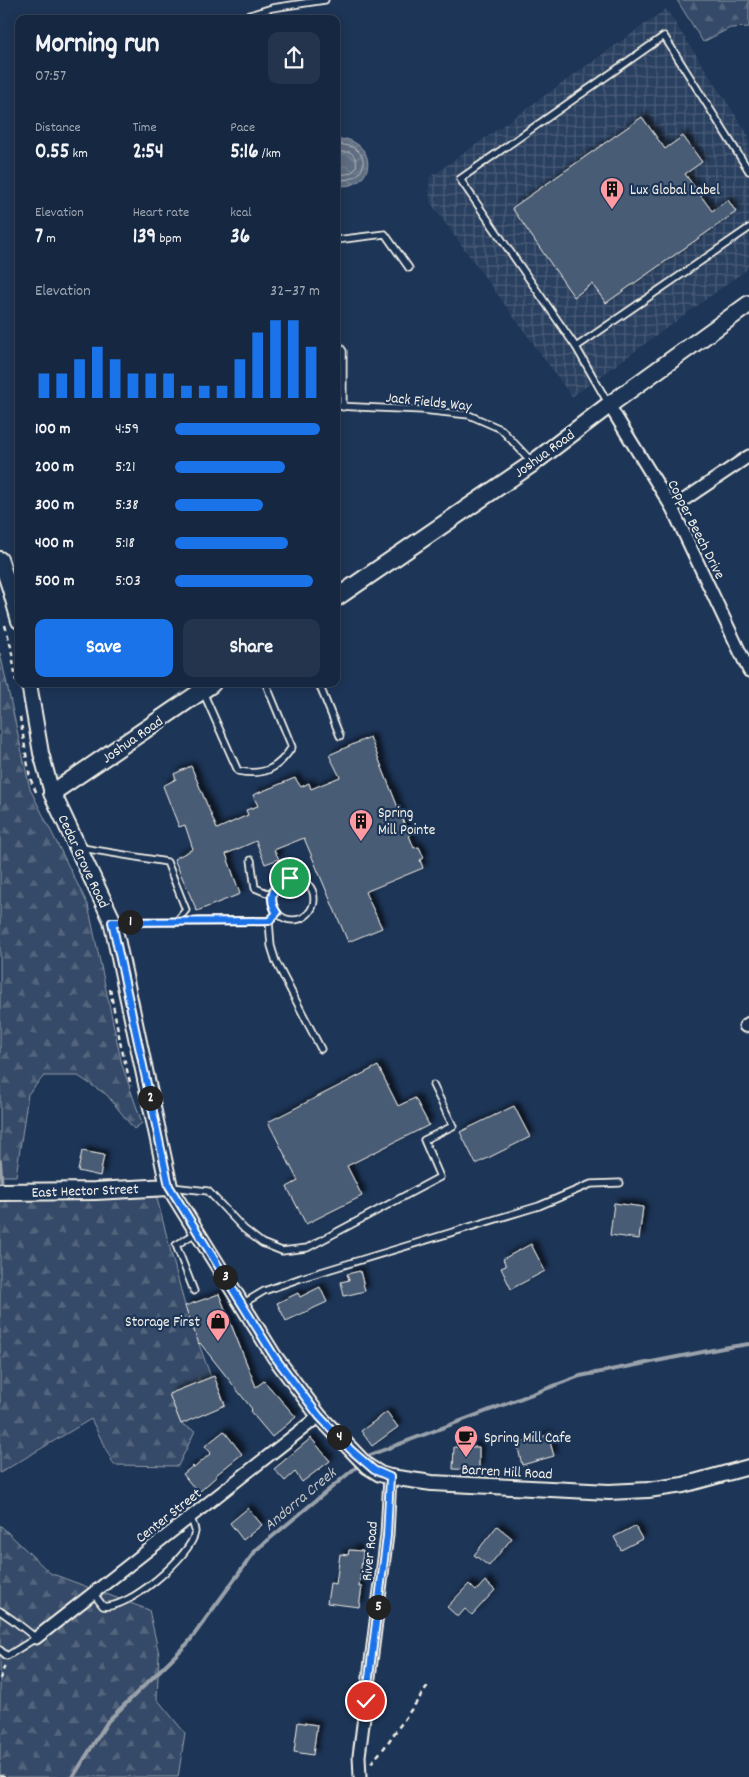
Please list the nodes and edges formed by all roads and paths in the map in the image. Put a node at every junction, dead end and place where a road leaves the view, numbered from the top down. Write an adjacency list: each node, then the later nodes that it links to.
1 (325, 0): 2 (lane)
2 (250, 15)
3 (749, 171): 9 (lane)
4 (749, 228): 9 (lane)
5 (340, 240): 6 (lane)
6 (409, 268)
7 (749, 304): 11 (main road, Joshua Road)
8 (340, 346): 10 (lane)
9 (576, 347): 11 (lane)
10 (340, 395)
11 (609, 405): 14 (main road, Joshua Road); 15 (street, Copper Beech Drive)
12 (340, 406): 14 (lane, Jack Fields Way)
13 (749, 456): 15 (street)
14 (533, 463): 17 (main road, Joshua Road)
15 (672, 508): 21 (street, Copper Beech Drive)
16 (0, 559): 18 (street)
17 (340, 595)
18 (15, 606)
19 (3, 617): 20 (path)
20 (15, 660)
21 (749, 671)
22 (24, 687): 28 (street, Cedar Grove Road)
23 (207, 687): 24 (lane); 28 (main road, Joshua Road)
24 (269, 687)
25 (320, 687): 27 (lane)
26 (20, 713): 28 (path)
27 (340, 736)
28 (45, 794): 29 (main road, Cedar Grove Road)
29 (78, 848): 34 (main road, Cedar Grove Road); 35 (lane)
30 (251, 860): 31 (lane)
31 (272, 895): 32 (lane); 32 (lane)
32 (277, 913): 33 (lane)
33 (269, 921): 35 (lane); 37 (lane)
34 (112, 922): 35 (lane); 41 (main road, Cedar Grove Road)
35 (176, 922)
36 (109, 983): 39 (path)
37 (321, 1049)
38 (433, 1085): 41 (lane)
39 (133, 1092)
40 (620, 1183): 45 (lane)
41 (169, 1186): 42 (main road, East Hector Street); 43 (street, Barren Hill Road)
42 (0, 1192)
43 (198, 1232): 44 (lane); 45 (street, Barren Hill Road)
44 (194, 1291)
45 (242, 1304): 46 (street, Barren Hill Road)
46 (319, 1416): 48 (street, Barren Hill Road); 49 (street, Center Street)
47 (749, 1467): 48 (street, Barren Hill Road)
48 (390, 1477): 58 (street, River Road)
49 (190, 1517): 50 (street, Center Street); 50 (lane)
50 (93, 1593): 52 (street, Center Street)
51 (0, 1612): 52 (lane)
52 (36, 1638): 54 (lane)
53 (0, 1650): 54 (lane)
54 (8, 1656): 55 (path)
55 (0, 1679)
56 (428, 1686): 58 (path)
57 (0, 1774): 59 (path)
58 (360, 1776)
59 (7, 1777)

